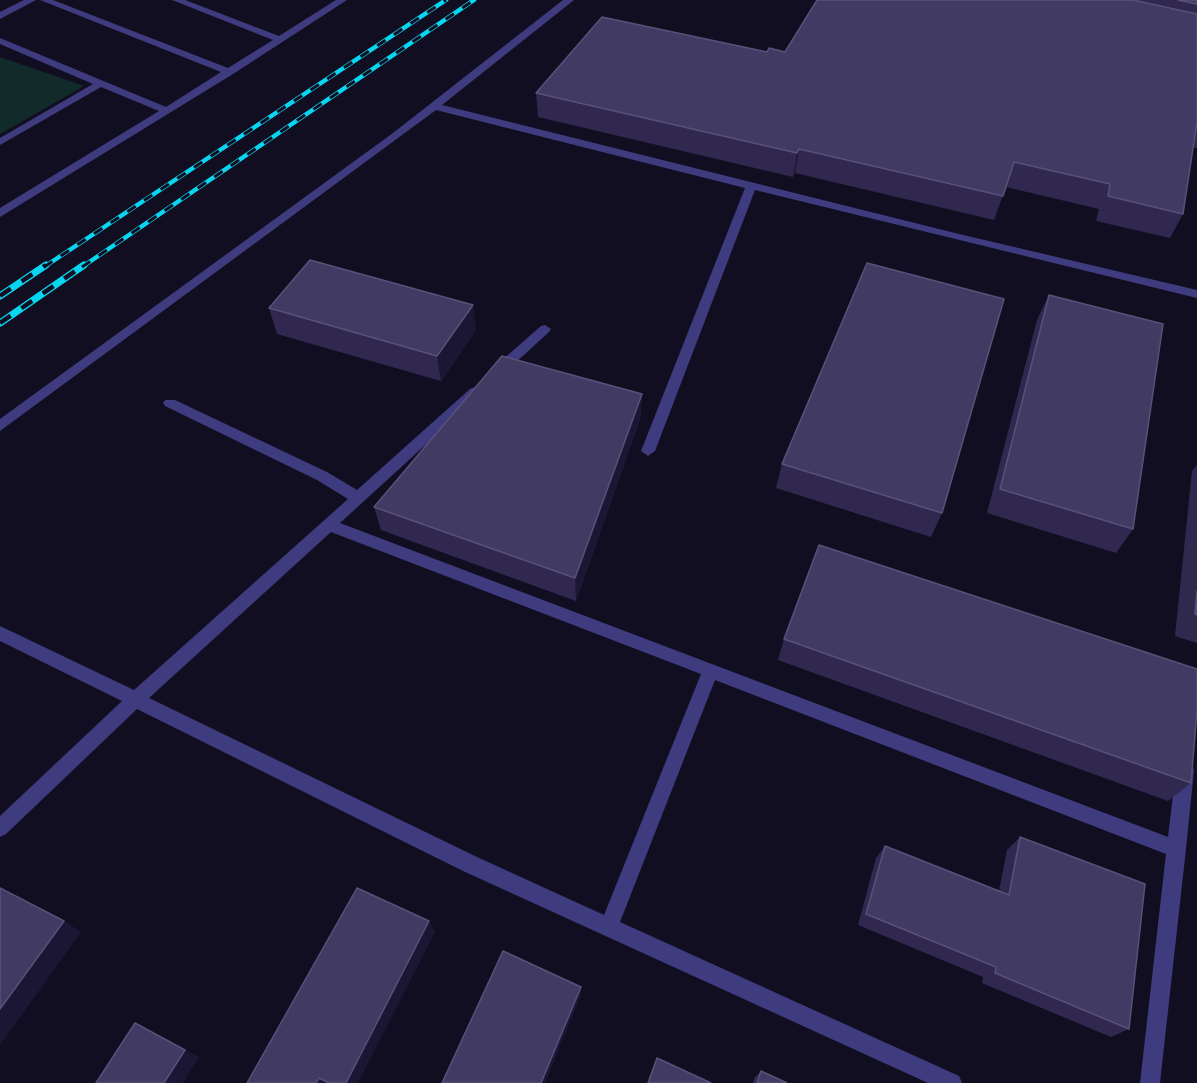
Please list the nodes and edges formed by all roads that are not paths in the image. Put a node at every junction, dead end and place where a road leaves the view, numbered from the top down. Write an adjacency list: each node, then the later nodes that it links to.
1 (31, 0): 7 (street)
2 (45, 0): 10 (street)
3 (177, 0): 8 (street)
4 (321, 0): 6 (street)
5 (569, 0): 12 (street)
6 (338, 3): 8 (street)
7 (0, 15)
8 (280, 39): 10 (street)
9 (0, 40): 11 (street)
10 (230, 72): 13 (street)
11 (101, 83): 13 (street); 14 (street)
12 (434, 106): 15 (street); 20 (street)
13 (168, 111): 16 (street)
14 (0, 142)
15 (751, 186): 17 (street); 21 (street)
16 (0, 213)
17 (1197, 294)
18 (545, 329): 22 (street)
19 (170, 403): 22 (street)
20 (0, 426)
21 (648, 451)
22 (358, 498): 23 (street)
23 (327, 524): 25 (street); 26 (street)
24 (0, 633): 26 (street)
25 (711, 672): 29 (street); 30 (street)
26 (135, 700): 28 (street); 30 (street)
27 (1187, 746): 29 (street)
28 (0, 828)
29 (1177, 849): 32 (street)
30 (609, 927): 31 (street)
31 (952, 1083)
32 (1150, 1083)

